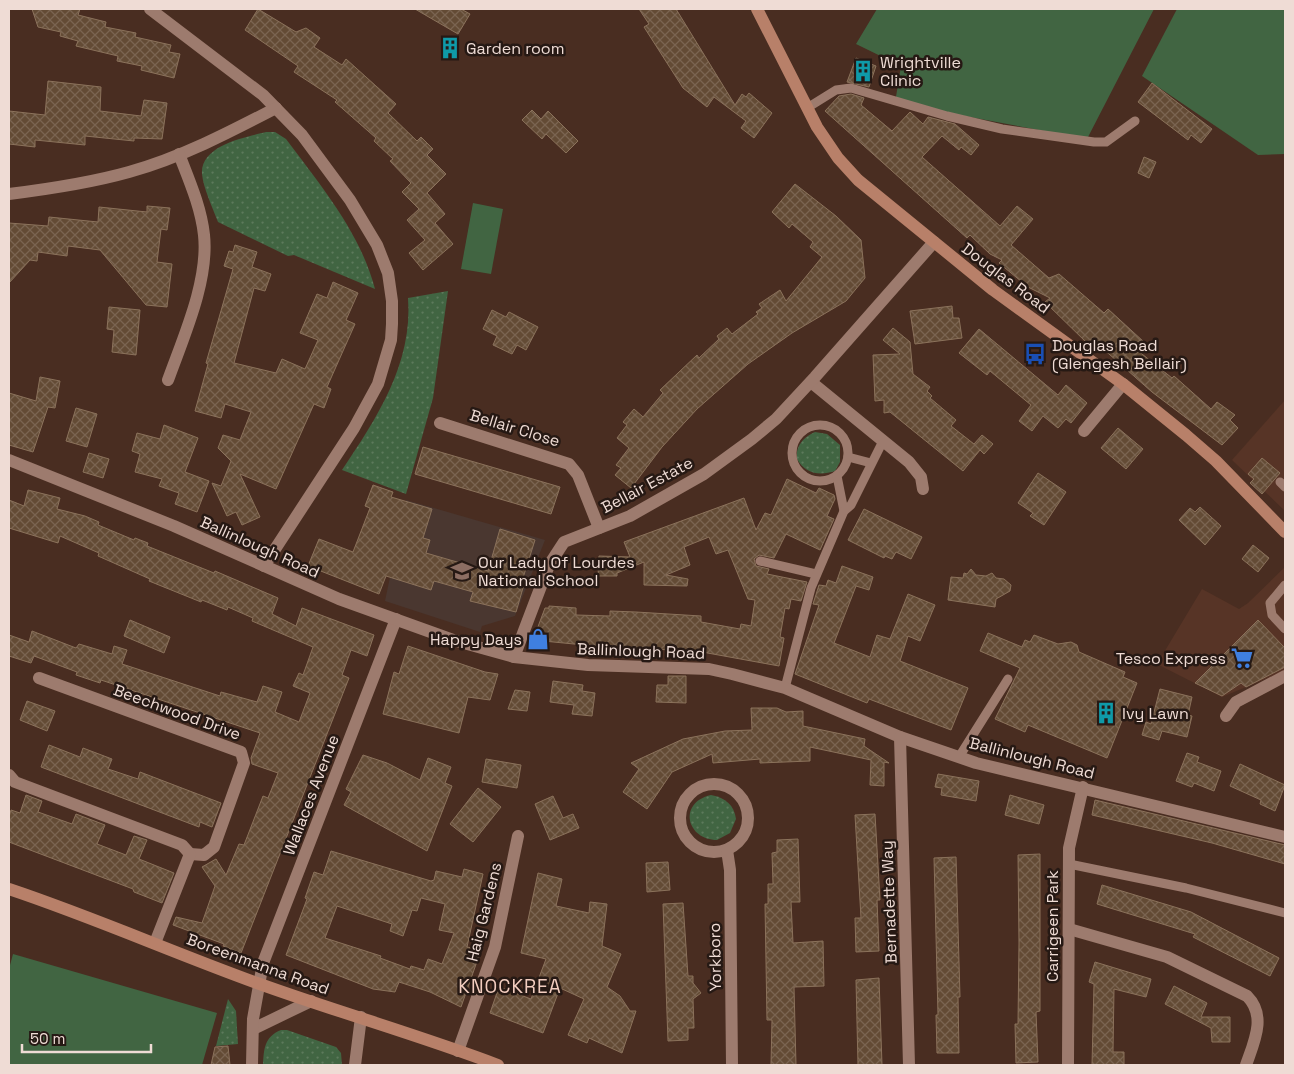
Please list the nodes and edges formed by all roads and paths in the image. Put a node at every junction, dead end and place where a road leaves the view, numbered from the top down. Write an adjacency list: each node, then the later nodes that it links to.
1 (150, 9): 3 (street)
2 (757, 9): 4 (main road, Douglas Road)
3 (276, 108): 6 (street); 24 (street)
4 (807, 108): 5 (lane); 8 (main road, Douglas Road)
5 (1134, 121)
6 (179, 154): 7 (street); 9 (street)
7 (9, 194)
8 (934, 242): 10 (street, Bellair Estate); 11 (main road, Douglas Road)
9 (168, 380)
10 (811, 382): 14 (street); 21 (street, Bellair Estate)
11 (1123, 384): 13 (street); 22 (main road, Douglas Road)
12 (440, 422): 21 (street, Bellair Close)
13 (1084, 432)
14 (883, 441): 17 (lane); 19 (street)
15 (848, 457): 17 (lane); 18 (lane); 18 (lane)
16 (9, 460): 24 (street, Ballinlough Road)
17 (871, 462): 20 (lane)
18 (837, 476): 20 (lane)
19 (923, 489)
20 (844, 512): 25 (lane)
21 (599, 528): 29 (street, Bellair Estate)
22 (1285, 532)
23 (760, 561): 25 (lane)
24 (264, 566): 27 (street, Ballinlough Road)
25 (816, 574): 33 (lane)
26 (1285, 585): 28 (lane)
27 (396, 619): 29 (street, Ballinlough Road); 48 (street, Wallaces Avenue)
28 (1285, 629)
29 (514, 657): 33 (street, Ballinlough Road)
30 (1285, 676): 34 (street)
31 (39, 678): 42 (street, Beechwood Drive)
32 (1008, 679): 36 (lane)
33 (785, 688): 35 (street, Ballinlough Road)
34 (1226, 716)
35 (900, 737): 36 (street, Ballinlough Road); 57 (street, Bernadette Way)
36 (959, 757): 38 (street, Ballinlough Road)
37 (9, 775): 42 (street)
38 (1083, 787): 40 (street, Ballinlough Road); 43 (street, Carrigeen Park)
39 (518, 836): 52 (street, Haig Gardens)
40 (1285, 837)
41 (726, 850): 41 (street); 56 (street, Yorkboro)
42 (190, 854): 47 (street)
43 (1068, 864): 45 (lane); 46 (street, Carrigeen Park)
44 (10, 892): 47 (main road, Boreenmanna Road)
45 (1285, 913)
46 (1069, 929): 58 (street, Carrigeen Park); 59 (street)
47 (155, 943): 48 (main road, Boreenmanna Road)
48 (260, 984): 49 (main road, Boreenmanna Road); 51 (street, Wallaces Avenue)
49 (311, 1001): 50 (main road, Boreenmanna Road); 51 (street)
50 (361, 1017): 52 (main road, Boreenmanna Road); 55 (street)
51 (253, 1029): 54 (street, Wallaces Avenue)
52 (458, 1051): 53 (main road, Boreenmanna Road)
53 (494, 1064)
54 (252, 1065)
55 (354, 1065)
56 (732, 1065)
57 (909, 1065)
58 (1068, 1065)
59 (1246, 1065)

